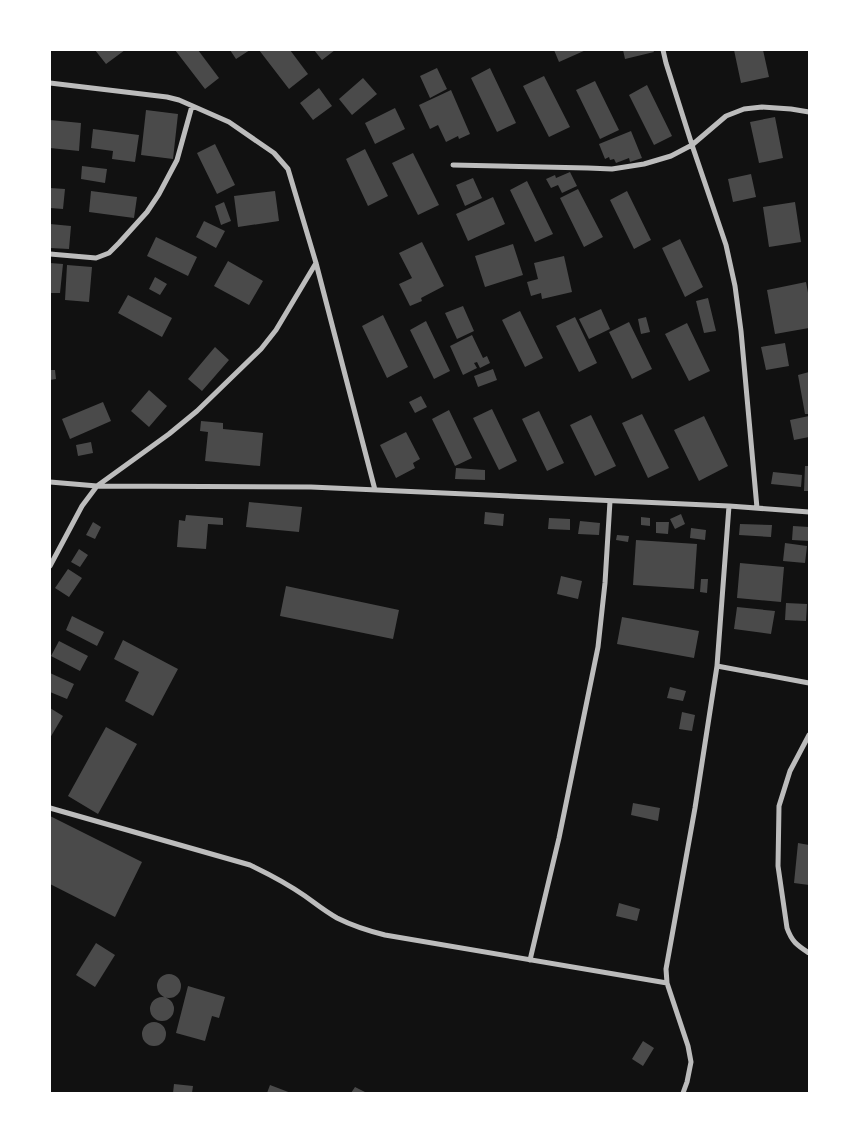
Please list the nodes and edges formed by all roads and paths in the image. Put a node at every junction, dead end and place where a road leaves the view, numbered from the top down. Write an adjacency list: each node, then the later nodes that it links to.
1 (663, 50): 5 (street)
2 (50, 83): 3 (street)
3 (192, 106): 7 (street); 8 (street)
4 (809, 112): 5 (street)
5 (692, 145): 6 (street); 14 (street)
6 (454, 165)
7 (50, 254)
8 (316, 263): 10 (street); 11 (street)
9 (50, 482): 10 (street)
10 (97, 486): 11 (street); 16 (street)
11 (375, 490): 12 (street)
12 (610, 501): 13 (street); 22 (street)
13 (729, 506): 14 (street); 17 (street)
14 (757, 508): 15 (street)
15 (809, 512)
16 (50, 566)
17 (717, 666): 18 (street); 23 (street)
18 (809, 683)
19 (809, 735): 21 (street)
20 (50, 808): 22 (street)
21 (809, 953)
22 (530, 960): 23 (street)
23 (667, 983): 24 (street)
24 (683, 1093)

